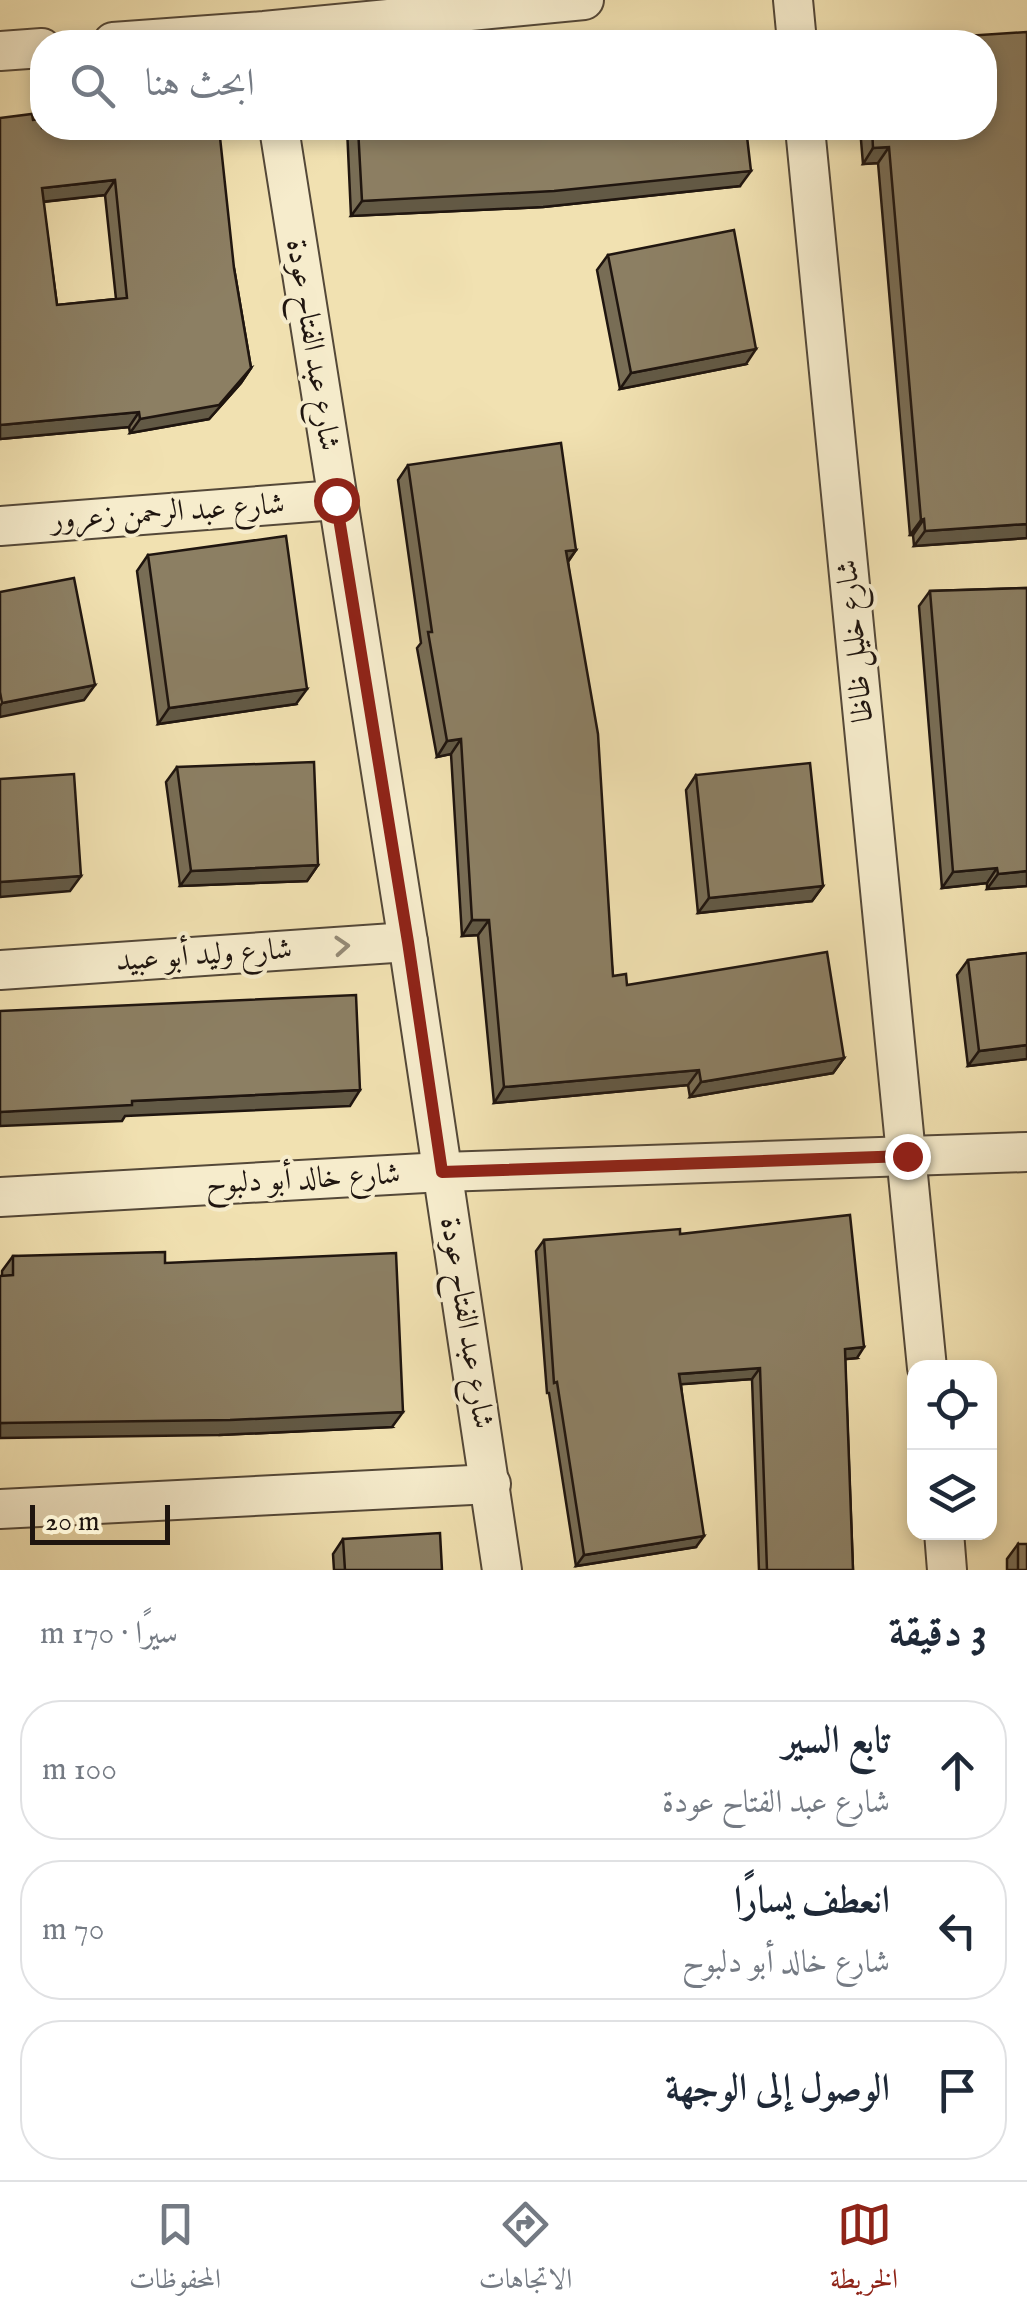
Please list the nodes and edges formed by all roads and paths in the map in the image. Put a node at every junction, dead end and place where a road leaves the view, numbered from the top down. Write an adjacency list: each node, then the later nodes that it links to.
1 (584, 0): 3 (street)
2 (793, 0): 4 (street)
3 (325, 30)
4 (796, 30)
5 (30, 49): 6 (street)
6 (0, 51)
7 (280, 140): 9 (street, شارع عبد الفتاح عودة)
8 (807, 140): 14 (street, شارع خليل ظاظا)
9 (336, 500): 10 (street, شارع عبد الرحمن زعرور); 11 (street, شارع عبد الفتاح عودة)
10 (0, 526)
11 (408, 942): 12 (street, شارع وليد أبو عبيد, one-way to 11); 15 (street, شارع عبد الفتاح عودة)
12 (0, 970)
13 (1027, 1152): 14 (street, شارع خالد أبو دلبوح)
14 (907, 1156): 15 (street, شارع خالد أبو دلبوح); 17 (street)
15 (442, 1172): 16 (street, شارع خالد أبو دلبوح); 18 (street, شارع عبد الفتاح عودة)
16 (0, 1197)
17 (927, 1360)
18 (491, 1484): 19 (street); 21 (street, شارع عبد الفتاح عودة)
19 (0, 1510)
20 (945, 1540): 22 (street)
21 (502, 1570)
22 (947, 1570)

